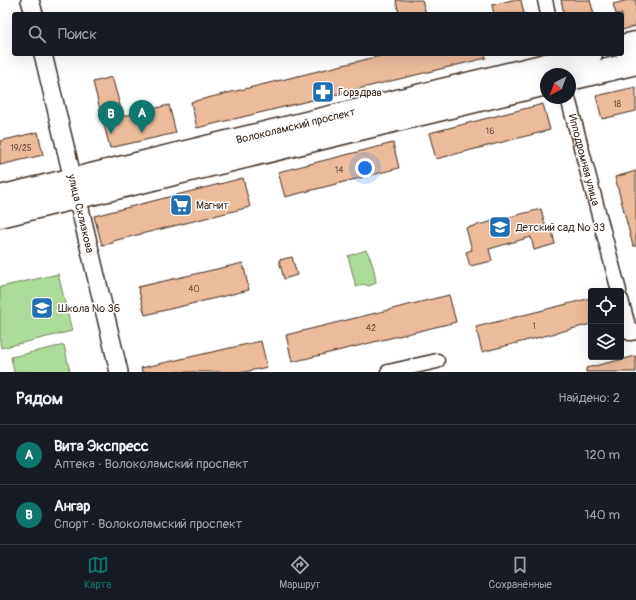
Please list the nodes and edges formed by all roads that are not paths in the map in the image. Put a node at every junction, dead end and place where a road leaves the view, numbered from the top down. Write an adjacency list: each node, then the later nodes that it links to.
1 (30, 0): 3 (street)
2 (545, 0): 4 (street)
3 (33, 12)
4 (548, 12)
5 (636, 43): 6 (main road)
6 (624, 46)
7 (43, 56): 13 (street, улица Склизкова)
8 (586, 56): 10 (main road, Волоколамский проспект)
9 (636, 63): 10 (main road, Волоколамский проспект)
10 (563, 65): 13 (main road, Волоколамский проспект)
11 (540, 85): 13 (main road, Волоколамский проспект)
12 (570, 104): 16 (street, Ипподромная улица)
13 (76, 188): 14 (main road, Волоколамский проспект); 15 (main road, Волоколамский проспект); 20 (street, улица Склизкова)
14 (0, 197)
15 (0, 216)
16 (618, 288)
17 (624, 308): 18 (street)
18 (633, 332)
19 (437, 361): 21 (street)
20 (119, 372)
21 (388, 372)

